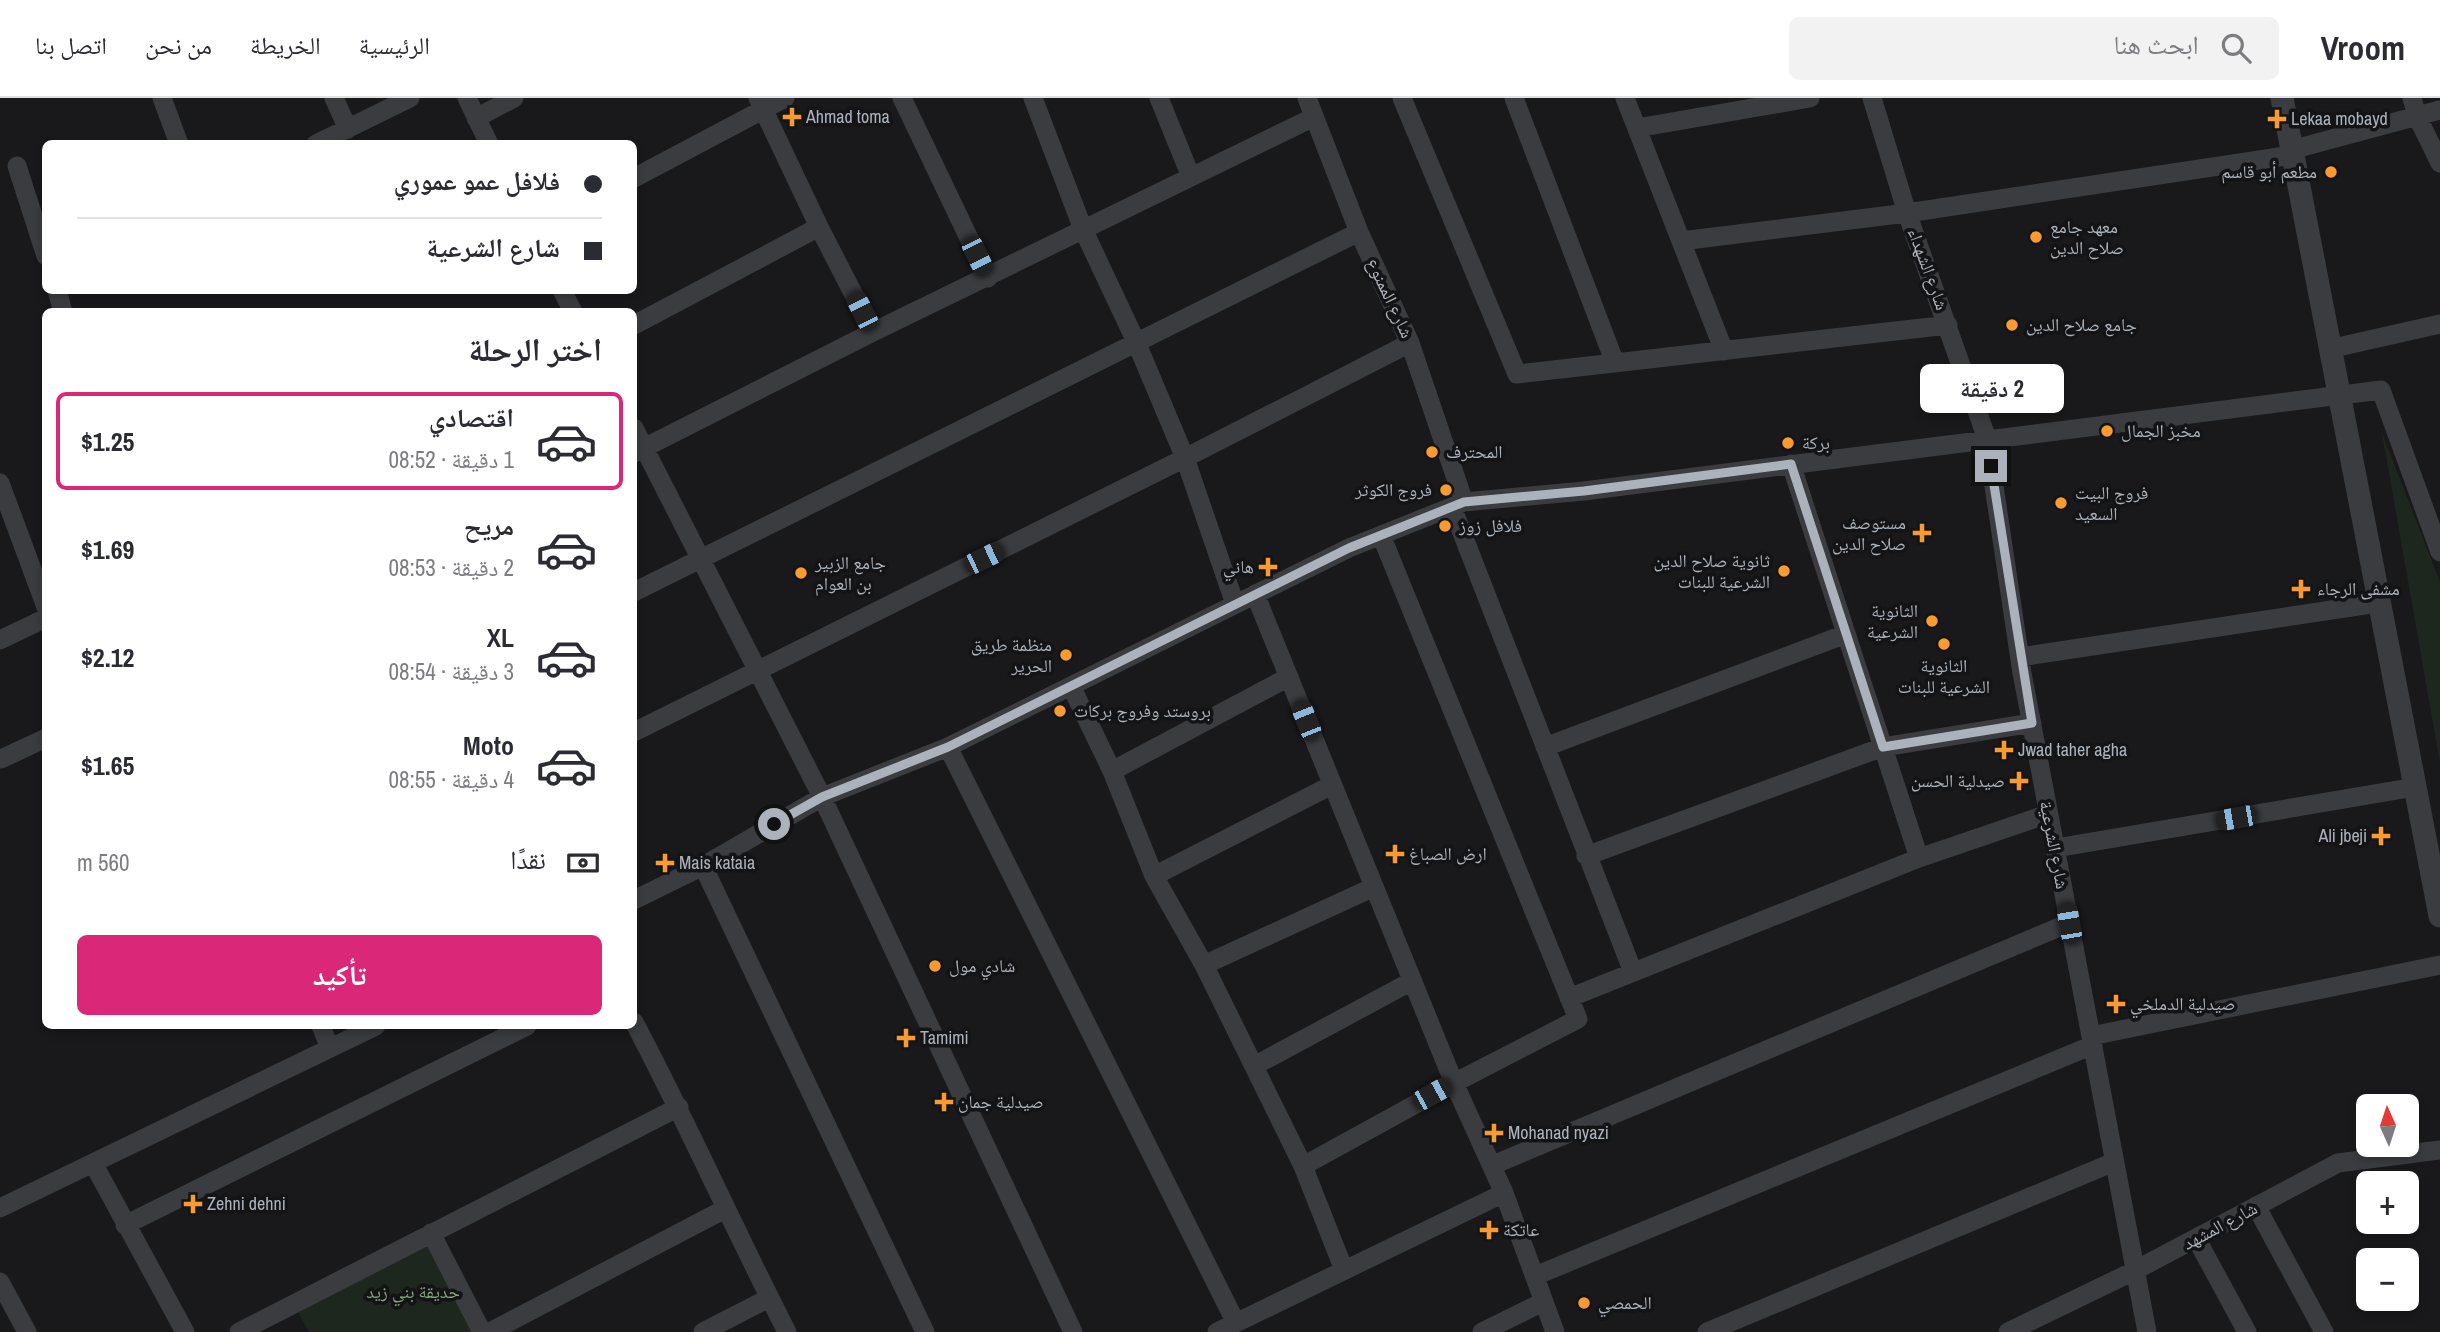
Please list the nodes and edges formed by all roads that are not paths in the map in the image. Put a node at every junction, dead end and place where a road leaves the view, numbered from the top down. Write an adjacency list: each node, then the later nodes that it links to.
1 (162, 98): 24 (street)
2 (334, 98): 23 (street)
3 (410, 98): 23 (street)
4 (467, 98): 21 (street)
5 (514, 98): 21 (street)
6 (785, 98): 17 (street)
7 (902, 98): 38 (street)
8 (1033, 98): 34 (street)
9 (1159, 98): 31 (street)
10 (1307, 98): 20 (street, شارع الممنوع)
11 (1402, 98): 47 (street)
12 (1514, 98): 47 (street)
13 (1625, 98): 22 (street)
14 (1810, 98): 22 (street)
15 (1872, 98): 32 (street, شارع الشهداء)
16 (2281, 98): 27 (street)
17 (761, 104): 30 (street); 33 (street)
18 (2415, 107): 19 (street); 27 (street); 28 (street)
19 (2440, 110)
20 (1314, 117): 31 (street); 35 (street, شارع الممنوع)
21 (476, 118): 26 (street)
22 (1637, 128): 36 (street)
23 (348, 129): 25 (street)
24 (178, 140)
25 (325, 140)
26 (487, 140)
27 (2292, 152): 32 (street); 45 (street)
28 (2440, 163)
29 (17, 166): 37 (street)
30 (637, 176)
31 (1191, 177): 34 (street)
32 (1907, 213): 36 (street); 41 (street, شارع الشهداء)
33 (819, 228): 39 (street); 42 (street)
34 (1083, 229): 38 (street); 44 (street)
35 (1359, 232): 43 (street, شارع الممنوع); 44 (street)
36 (1681, 241): 46 (street)
37 (42, 244)
38 (988, 278): 42 (street)
39 (637, 323)
40 (2440, 324): 45 (street)
41 (1948, 325): 46 (street); 49 (street, شارع الشهداء)
42 (873, 332): 50 (street)
43 (1410, 342): 51 (street); 54 (street, شارع الممنوع)
44 (1138, 344): 51 (street); 57 (street)
45 (2329, 349): 48 (street)
46 (1724, 351): 47 (street)
47 (1615, 363)
48 (2338, 397): 49 (street); 56 (street); 61 (street)
49 (1987, 439): 52 (street); 66 (street, شارع الشرعية)
50 (639, 451): 57 (street)
51 (1185, 458): 62 (street); 67 (street)
52 (1791, 464): 54 (street); 64 (street)
53 (0, 483): 60 (street)
54 (1458, 504): 55 (street); 74 (street, شارع الممنوع)
55 (1381, 535): 59 (street); 95 (street)
56 (2440, 552)
57 (699, 559): 58 (street); 67 (street)
58 (637, 590)
59 (1255, 594): 62 (street); 68 (street)
60 (42, 596)
61 (2378, 603): 66 (street); 79 (street)
62 (1235, 604): 69 (street)
63 (42, 620): 65 (street)
64 (1846, 634): 74 (street); 75 (street)
65 (0, 640)
66 (2020, 657): 70 (street, شارع الشرعية)
67 (759, 670): 71 (street); 80 (street)
68 (1289, 677): 77 (street); 78 (street)
69 (1071, 686): 73 (street); 77 (street)
70 (2032, 723): 75 (street); 81 (street, شارع الشرعية)
71 (637, 731)
72 (42, 740): 76 (street)
73 (948, 747): 80 (street); 123 (street)
74 (1545, 747): 83 (street, شارع الممنوع)
75 (1883, 747): 83 (street); 84 (street)
76 (1, 759)
77 (1112, 771): 86 (street)
78 (1332, 785): 86 (street); 87 (street)
79 (2415, 787): 82 (street); 89 (street)
80 (822, 797): 85 (street); 132 (street)
81 (2048, 814): 82 (street, شارع الشرعية); 84 (street)
82 (2056, 848): 90 (street, شارع الشرعية)
83 (1586, 856): 93 (street, شارع الممنوع)
84 (1919, 858): 93 (street)
85 (703, 866): 88 (street); 131 (street)
86 (1154, 876): 91 (street)
87 (1374, 887): 91 (street); 94 (street)
88 (637, 899)
89 (2440, 916)
90 (2069, 923): 100 (street, شارع الشرعية); 108 (street)
91 (1203, 965): 102 (street)
92 (2440, 965): 100 (street)
93 (1633, 972): 95 (street)
94 (1412, 981): 102 (street); 103 (street)
95 (1569, 998): 103 (street)
96 (637, 1028): 104 (street)
97 (322, 1029): 101 (street)
98 (370, 1029): 101 (street)
99 (521, 1029): 114 (street)
100 (2092, 1040): 106 (street, شارع الشرعية); 119 (street)
101 (330, 1048): 107 (street)
102 (1254, 1066): 109 (street)
103 (1454, 1083): 108 (street); 109 (street)
104 (679, 1107): 113 (street); 115 (street)
105 (2440, 1150): 111 (street, شارع المشهد)
106 (2114, 1162): 118 (street, شارع الشرعية); 136 (street)
107 (93, 1163): 112 (street); 114 (street)
108 (1493, 1165): 110 (street)
109 (1303, 1166): 117 (street)
110 (1504, 1193): 117 (street); 119 (street)
111 (2256, 1206): 116 (street, شارع المشهد); 140 (street)
112 (0, 1208)
113 (725, 1209): 121 (street); 128 (street)
114 (125, 1224): 125 (street)
115 (431, 1233): 126 (street); 127 (street)
116 (2196, 1238): 118 (street, شارع المشهد); 139 (street)
117 (1344, 1270): 123 (street)
118 (2134, 1271): 137 (street, شارع المشهد); 138 (street, شارع الشرعية)
119 (1535, 1276): 122 (street)
120 (0, 1282): 124 (street)
121 (769, 1298): 129 (street); 130 (street)
122 (1543, 1302): 134 (street); 135 (street)
123 (1236, 1323): 133 (street)
124 (27, 1332)
125 (185, 1332)
126 (239, 1332)
127 (482, 1332)
128 (489, 1332)
129 (704, 1332)
130 (787, 1332)
131 (925, 1332)
132 (1073, 1332)
133 (1217, 1332)
134 (1482, 1332)
135 (1555, 1332)
136 (1707, 1332)
137 (2008, 1332)
138 (2147, 1332)
139 (2247, 1332)
140 (2324, 1332)

